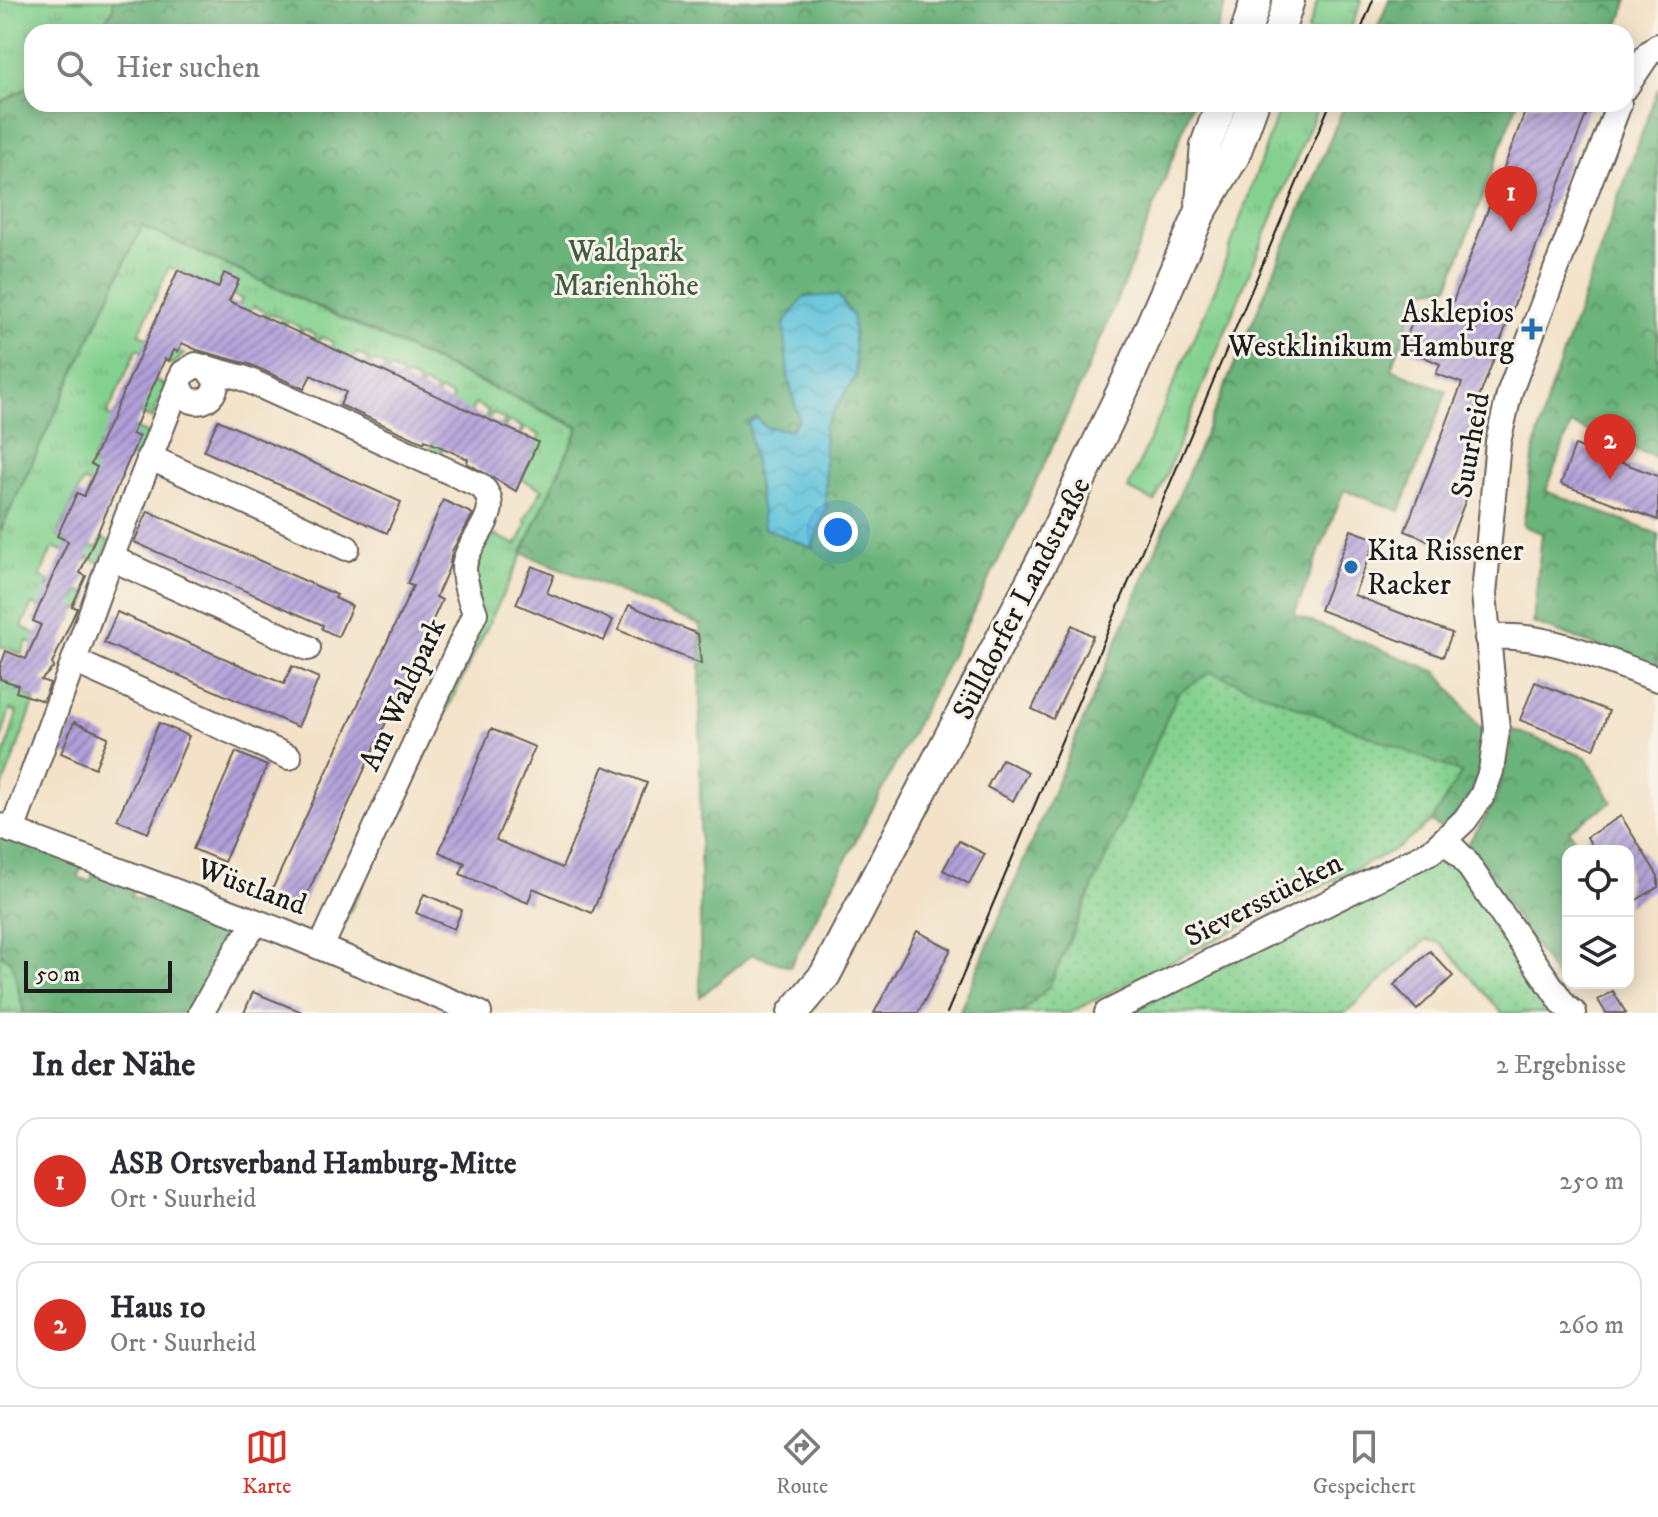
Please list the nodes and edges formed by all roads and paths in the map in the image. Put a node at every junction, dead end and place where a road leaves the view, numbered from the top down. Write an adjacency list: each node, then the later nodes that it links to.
1 (1256, 0): 3 (main road)
2 (1289, 0): 4 (main road)
3 (1248, 24)
4 (1282, 24)
5 (1658, 46): 6 (street)
6 (1634, 75)
7 (1218, 112): 10 (main road, Sülldorfer Landstraße)
8 (1250, 112): 10 (main road, Sülldorfer Landstraße)
9 (1616, 112): 18 (street, Suurheid)
10 (1200, 213): 27 (main road, Sülldorfer Landstraße)
11 (212, 375): 12 (street); 13 (street); 26 (street, Am Waldpark)
12 (180, 379): 13 (street); 14 (street)
13 (192, 401): 14 (street)
14 (163, 421): 15 (street)
15 (149, 457): 16 (street); 17 (street)
16 (347, 548)
17 (111, 558): 19 (street); 20 (street)
18 (1487, 638): 21 (street); 24 (street, Sieversstücken)
19 (308, 648)
20 (74, 661): 22 (street); 23 (street)
21 (1658, 679)
22 (289, 757)
23 (6, 828): 25 (street, Wüstland)
24 (1445, 840): 32 (street, Sieversstücken); 33 (street)
25 (257, 923): 26 (street, Wüstland); 28 (street)
26 (321, 947): 29 (street, Wüstland)
27 (825, 975): 30 (main road, Sülldorfer Landstraße); 31 (main road, Sülldorfer Landstraße)
28 (201, 1013)
29 (479, 1013)
30 (793, 1013)
31 (818, 1013)
32 (1107, 1013)
33 (1574, 1013)

